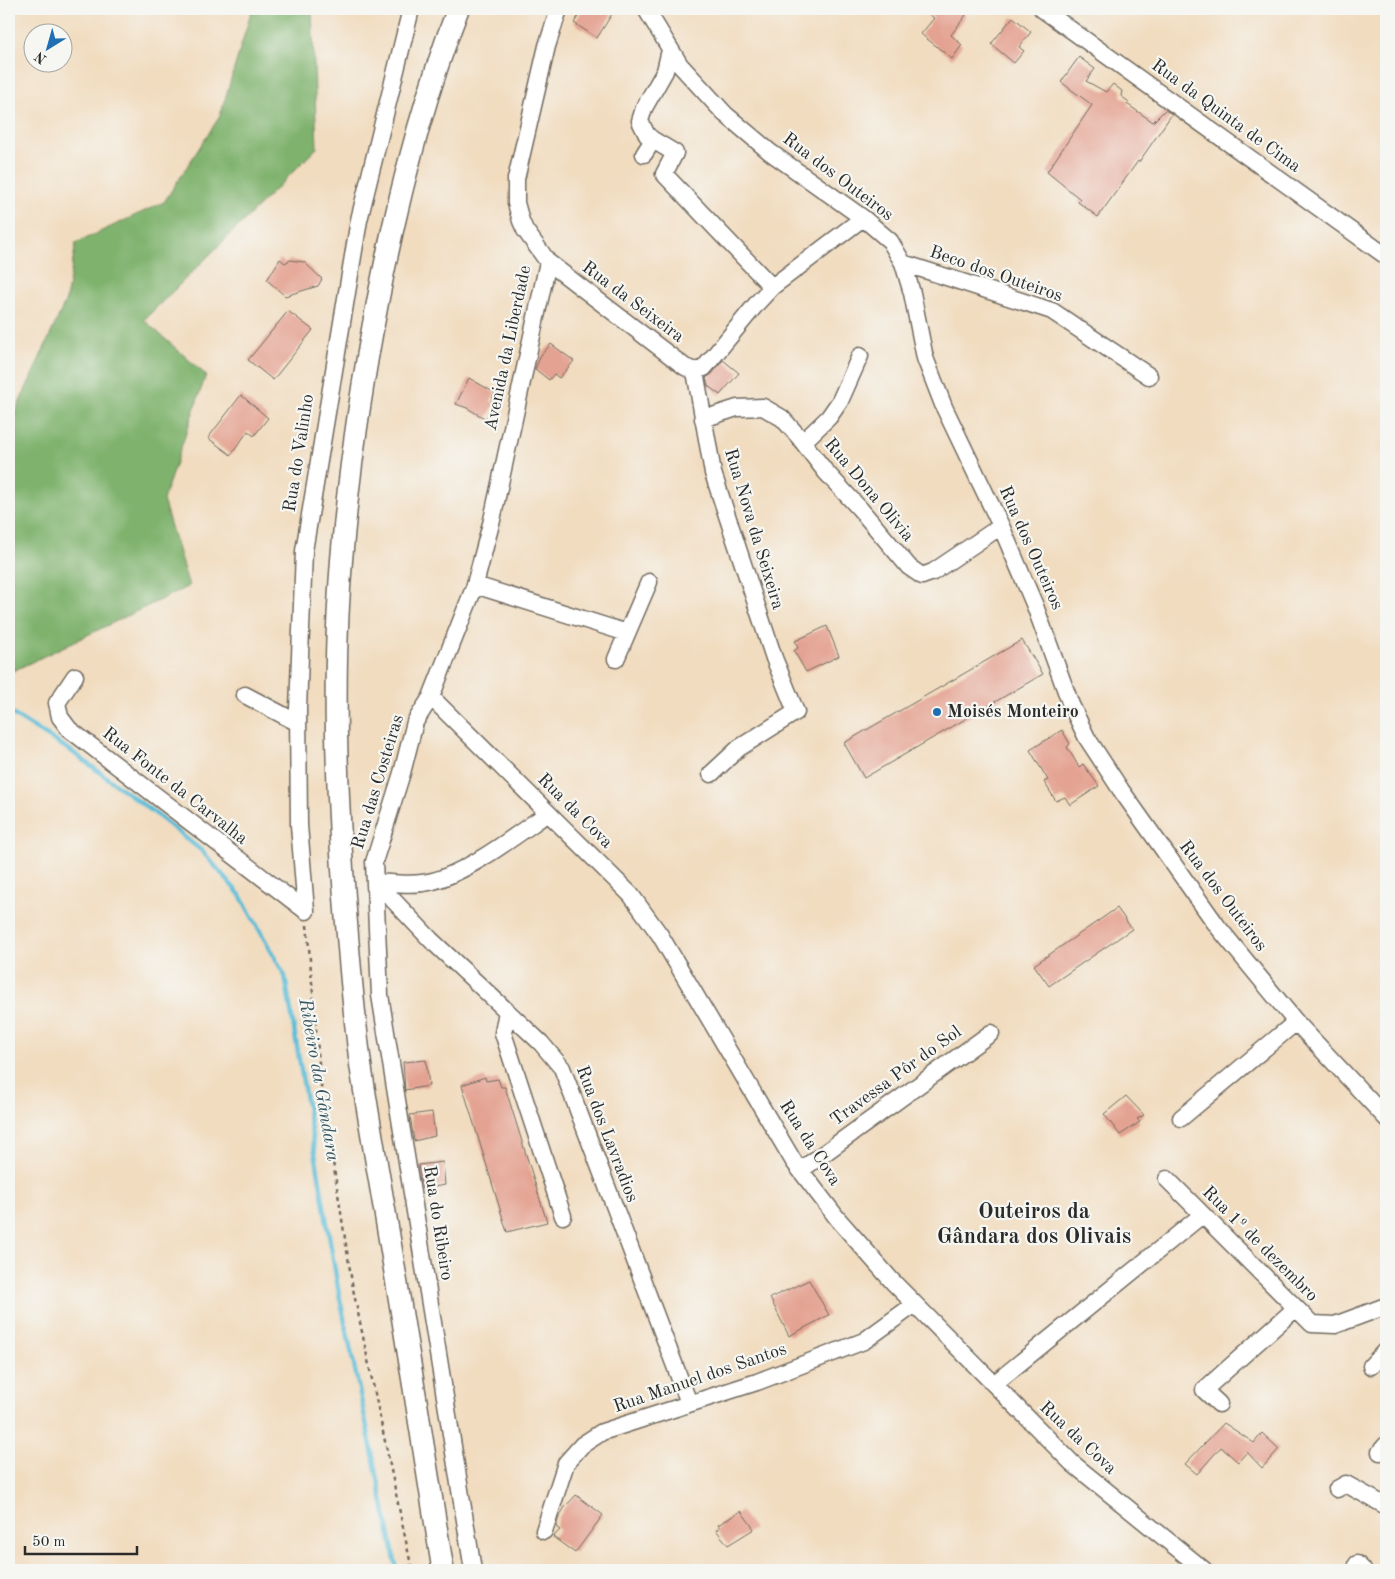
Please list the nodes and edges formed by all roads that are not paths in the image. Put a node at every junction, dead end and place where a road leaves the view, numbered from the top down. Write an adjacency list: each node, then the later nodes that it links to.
1 (411, 9): 27 (street, Rua do Valinho)
2 (458, 9): 52 (main road)
3 (559, 9): 11 (street, Avenida da Liberdade)
4 (646, 9): 6 (street, Rua dos Outeiros)
5 (1042, 9): 10 (street, Rua da Quinta de Cima)
6 (670, 50): 7 (street); 9 (street, Rua dos Outeiros)
7 (653, 140): 8 (street); 13 (street)
8 (644, 154)
9 (863, 218): 12 (street, Rua dos Outeiros); 13 (street)
10 (1386, 256)
11 (548, 262): 15 (street, Rua da Seixeira); 21 (street, Avenida da Liberdade)
12 (903, 263): 16 (street, Beco dos Outeiros); 19 (street, Rua dos Outeiros)
13 (772, 287): 15 (street)
14 (860, 356): 18 (street)
15 (695, 371): 17 (street, Rua Nova da Seixeira)
16 (1149, 376)
17 (703, 419): 18 (street, Rua Dona Olivia); 28 (street, Rua Nova da Seixeira)
18 (803, 442): 19 (street, Rua Dona Olivia)
19 (1001, 526): 33 (street, Rua dos Outeiros)
20 (649, 582): 22 (street)
21 (476, 585): 22 (street); 26 (street, Avenida da Liberdade)
22 (628, 633): 23 (street)
23 (616, 660)
24 (75, 676): 31 (street, Rua Fonte da Carvalha)
25 (245, 695): 27 (street)
26 (431, 697): 29 (street, Rua da Cova); 30 (street, Rua das Costeiras)
27 (298, 723): 31 (street, Rua do Valinho)
28 (711, 774)
29 (548, 813): 30 (street); 37 (street, Rua da Cova)
30 (376, 882): 32 (street, Rua dos Lavradios); 53 (street, Rua do Ribeiro)
31 (306, 911)
32 (507, 1011): 40 (street); 47 (street, Rua dos Lavradios)
33 (1296, 1022): 35 (street); 36 (street, Rua dos Outeiros)
34 (991, 1033): 37 (street, Travessa Pôr do Sol)
35 (1181, 1118)
36 (1386, 1118)
37 (801, 1170): 41 (street, Rua da Cova)
38 (1167, 1179): 39 (street, Rua 1º de dezembro)
39 (1202, 1215): 43 (street, Rua 1º de dezembro); 46 (street)
40 (563, 1216)
41 (915, 1304): 46 (street, Rua da Cova); 47 (street, Rua Manuel dos Santos)
42 (1386, 1306): 43 (street, Rua 1º de dezembro)
43 (1296, 1308): 48 (street)
44 (1386, 1350): 45 (street)
45 (1371, 1366)
46 (994, 1384): 54 (street, Rua da Cova)
47 (689, 1404): 51 (street, Rua Manuel dos Santos)
48 (1219, 1404)
49 (1337, 1489): 50 (street)
50 (1386, 1506)
51 (544, 1531)
52 (443, 1570)
53 (473, 1570)
54 (1204, 1570)

